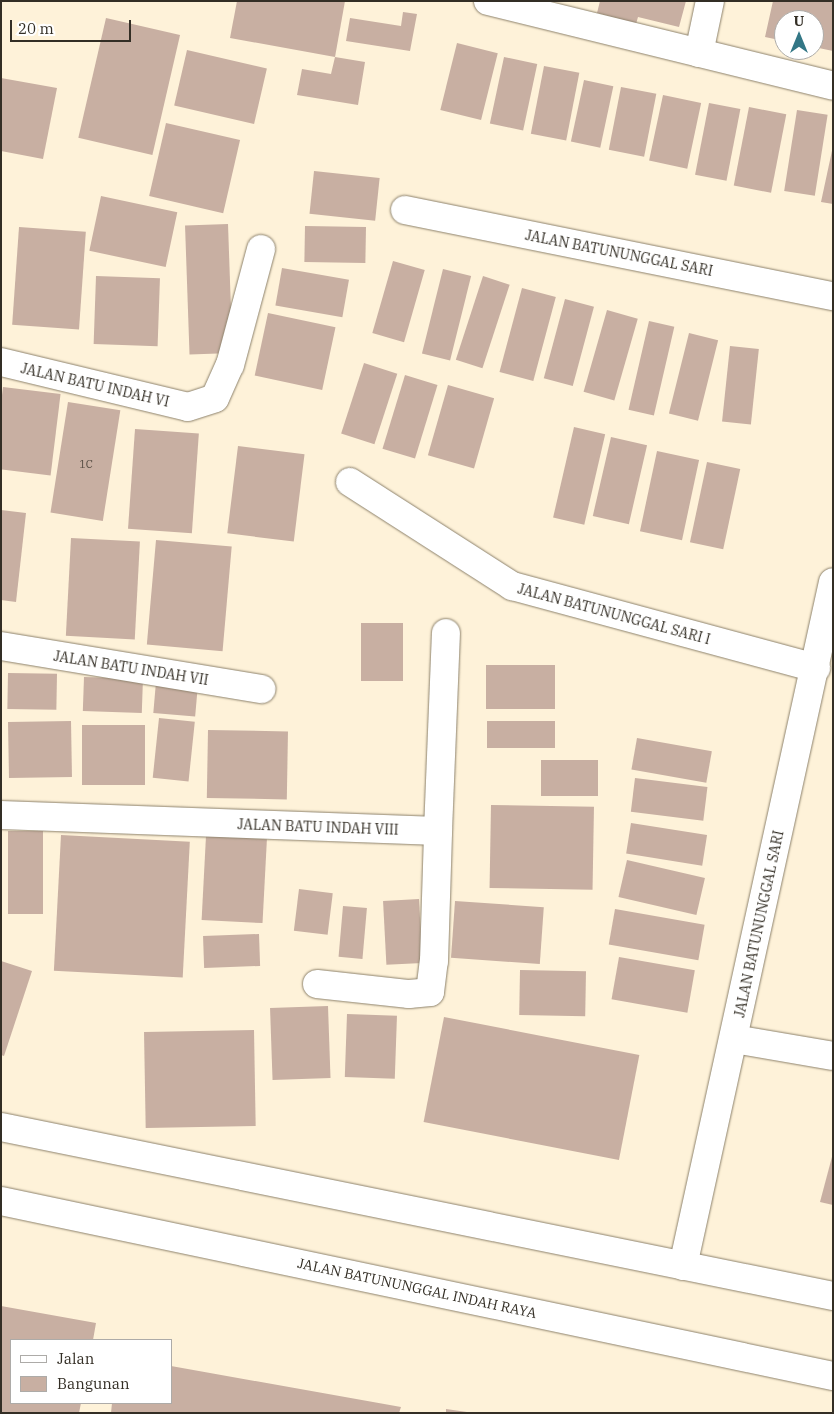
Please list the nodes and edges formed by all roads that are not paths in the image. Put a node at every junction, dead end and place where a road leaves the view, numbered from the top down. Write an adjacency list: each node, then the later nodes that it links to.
1 (488, 1): 3 (street)
2 (710, 1): 3 (street)
3 (699, 53): 4 (street)
4 (833, 86)
5 (405, 210): 7 (street, JALAN BATUNUNGGAL SARI)
6 (261, 249): 8 (street, JALAN BATU INDAH VI)
7 (833, 296)
8 (1, 362)
9 (350, 482): 13 (street, JALAN BATUNUNGGAL SARI I)
10 (833, 582): 13 (street, JALAN BATUNUNGGAL SARI)
11 (446, 633): 16 (street)
12 (1, 646): 14 (street, JALAN BATU INDAH VII)
13 (816, 668): 18 (street, JALAN BATUNUNGGAL SARI)
14 (261, 689)
15 (1, 815): 16 (street, JALAN BATU INDAH VIII)
16 (438, 831): 17 (street)
17 (317, 984)
18 (734, 1039): 19 (street); 22 (street, JALAN BATUNUNGGAL SARI)
19 (833, 1056)
20 (1, 1127): 22 (street)
21 (1, 1201): 24 (street, JALAN BATUNUNGGAL INDAH RAYA)
22 (683, 1266): 23 (street)
23 (833, 1296)
24 (833, 1376)

